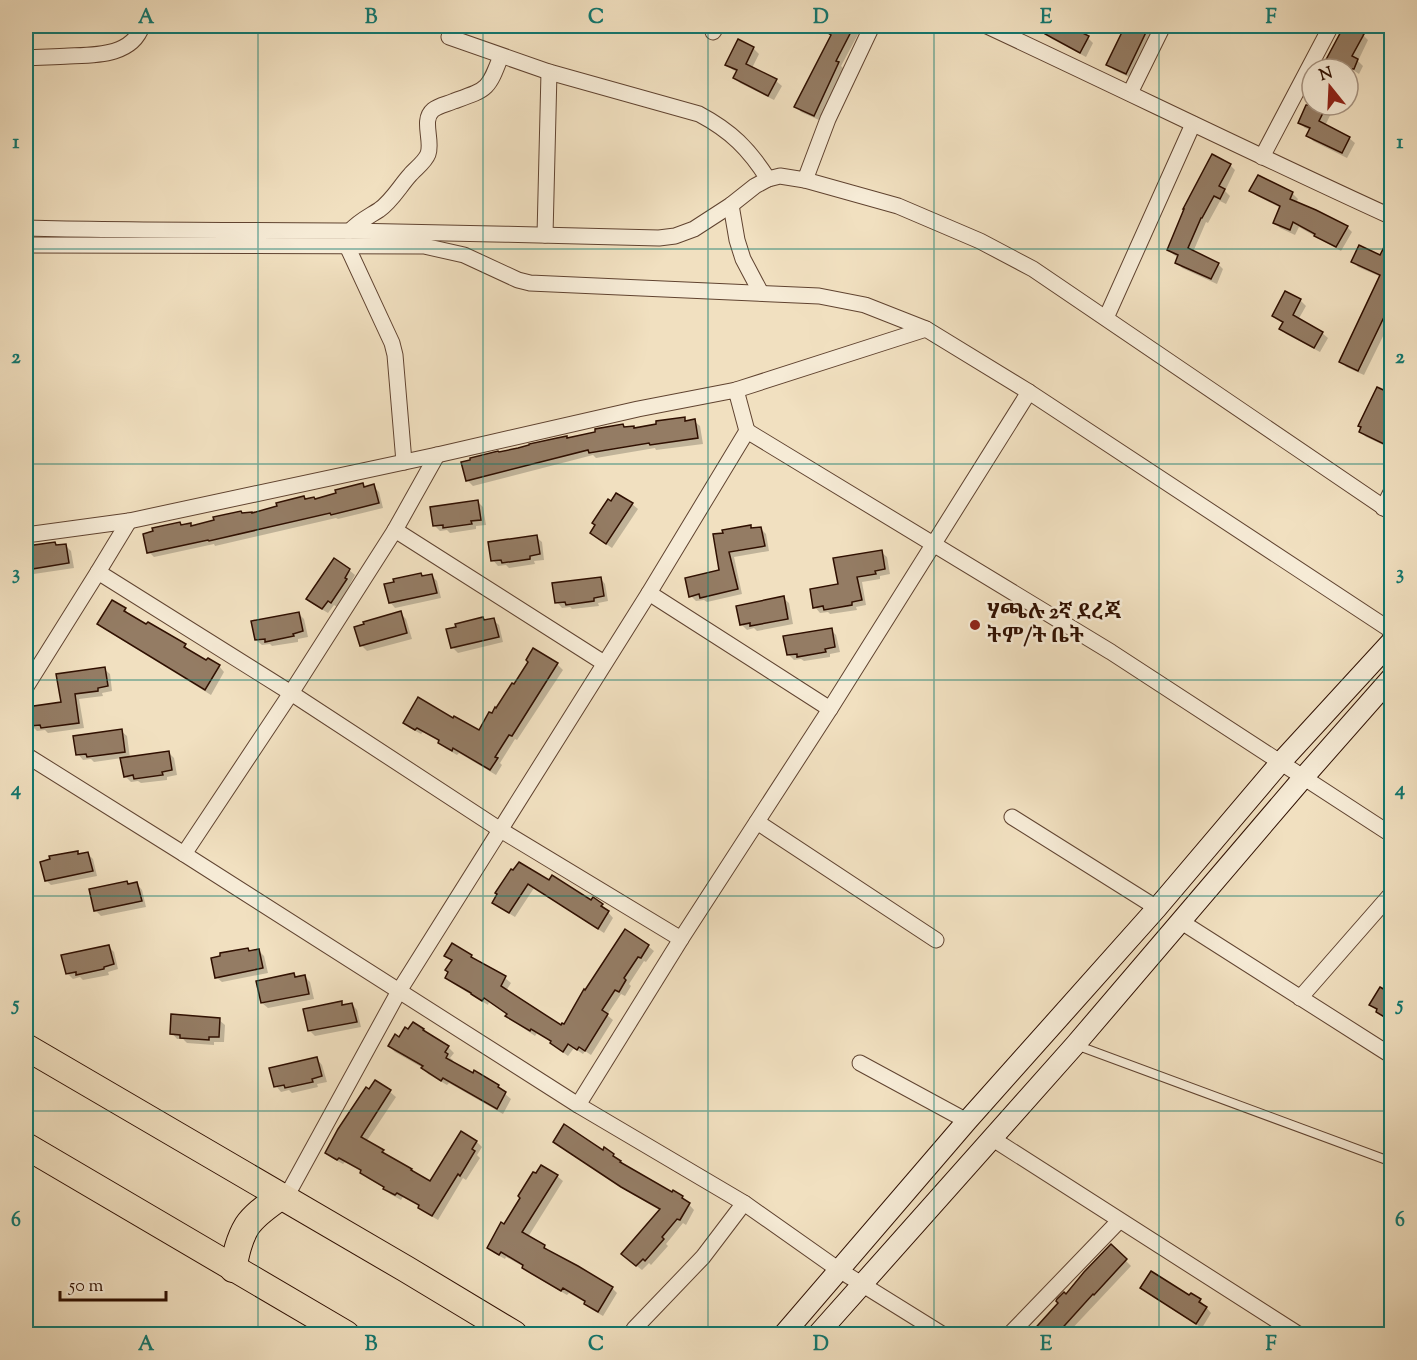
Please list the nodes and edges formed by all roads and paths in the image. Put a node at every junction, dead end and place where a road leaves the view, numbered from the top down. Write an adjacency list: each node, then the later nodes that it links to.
1 (142, 26): 8 (street)
2 (872, 26): 14 (street)
3 (987, 26): 10 (street)
4 (1162, 26): 10 (street)
5 (1331, 26): 12 (street)
6 (448, 37): 7 (street)
7 (501, 56): 9 (street); 19 (street)
8 (26, 58)
9 (549, 72): 13 (street); 18 (street)
10 (1130, 93): 11 (street)
11 (1193, 124): 12 (street); 22 (street)
12 (1262, 158): 16 (street)
13 (768, 178): 14 (street); 15 (street)
14 (805, 180): 22 (street)
15 (731, 205): 18 (street); 21 (street)
16 (1392, 217)
17 (26, 228): 19 (street)
18 (545, 235): 19 (street)
19 (349, 239): 20 (street); 21 (street); 28 (street)
20 (26, 244)
21 (761, 293): 23 (street)
22 (1106, 318): 30 (street)
23 (926, 329): 24 (street); 25 (street)
24 (736, 390): 26 (street); 27 (street)
25 (1029, 392): 34 (street); 37 (street)
26 (747, 431): 34 (street); 36 (street)
27 (437, 455): 28 (street); 32 (street)
28 (404, 462): 31 (street)
29 (1392, 490): 30 (street)
30 (1387, 511)
31 (129, 521): 33 (street); 35 (street)
32 (395, 530): 39 (street); 42 (street)
33 (26, 535)
34 (934, 544): 43 (street); 45 (street)
35 (98, 572): 41 (street); 42 (street)
36 (649, 593): 39 (street); 43 (street)
37 (1392, 631)
38 (1392, 641): 45 (street)
39 (604, 663): 49 (street)
40 (1392, 677): 46 (street)
41 (26, 687)
42 (291, 693): 49 (street); 51 (street)
43 (830, 709): 48 (street)
44 (26, 755): 51 (street)
45 (1280, 763): 46 (street); 53 (street)
46 (1303, 778): 50 (street); 54 (street)
47 (1012, 817): 53 (street)
48 (757, 822): 55 (street); 56 (street)
49 (499, 830): 55 (street); 57 (street)
50 (1392, 835)
51 (184, 854): 57 (street)
52 (1392, 893): 58 (street)
53 (1157, 908): 64 (street)
54 (1180, 921): 58 (street); 59 (street)
55 (681, 939): 63 (street)
56 (936, 940)
57 (399, 991): 63 (street); 68 (street)
58 (1300, 998): 61 (street)
59 (1075, 1045): 65 (street); 67 (lane)
60 (26, 1047): 68 (highway)
61 (1392, 1056)
62 (860, 1063): 64 (street)
63 (578, 1105): 69 (street)
64 (967, 1121): 72 (street)
65 (993, 1139): 70 (street); 73 (street)
66 (26, 1146): 71 (highway)
67 (1392, 1162)
68 (283, 1198): 71 (highway); 76 (highway)
69 (744, 1203): 72 (street); 74 (street)
70 (1119, 1221): 80 (street); 81 (street)
71 (233, 1269): 75 (highway)
72 (839, 1270): 73 (street); 77 (street)
73 (862, 1283): 78 (street); 79 (street)
74 (634, 1329)
75 (346, 1335)
76 (514, 1335)
77 (784, 1335)
78 (818, 1335)
79 (942, 1335)
80 (1010, 1335)
81 (1298, 1335)

